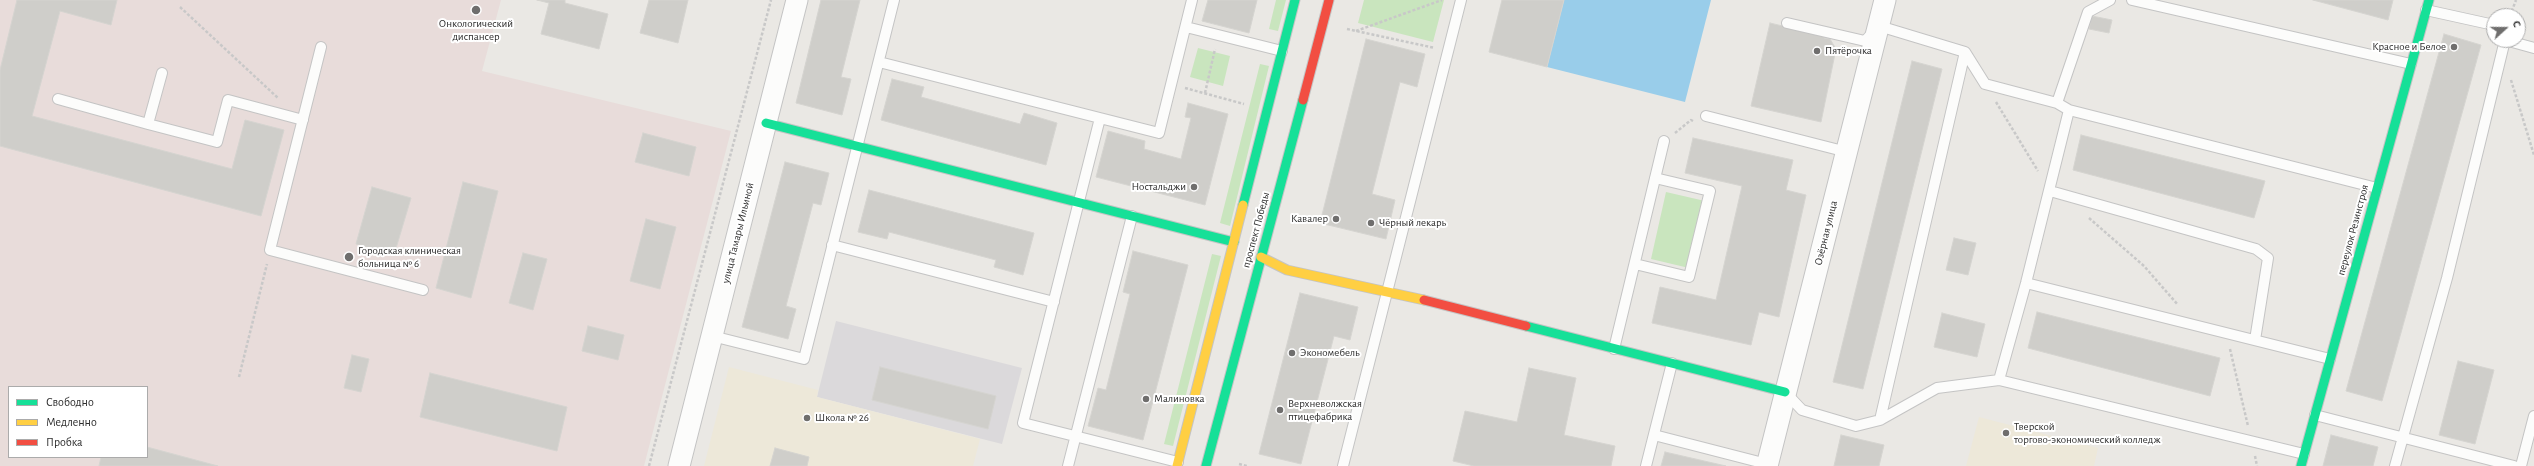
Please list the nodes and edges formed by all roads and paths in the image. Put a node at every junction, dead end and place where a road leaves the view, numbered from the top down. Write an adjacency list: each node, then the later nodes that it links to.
1 (771, 0): 81 (path)
2 (796, 0): 41 (street, улица Тамары Ильиной)
3 (894, 0): 27 (lane)
4 (1192, 0): 18 (lane)
5 (1295, 0): 25 (street, проспект Победы)
6 (1330, 0): 55 (street, проспект Победы)
7 (1442, 0): 20 (path)
8 (1461, 0): 24 (lane)
9 (1885, 0): 17 (street, Озёрная улица)
10 (2110, 0): 35 (lane)
11 (2132, 0): 28 (lane)
12 (2429, 0): 14 (street, переулок Резинстроя)
13 (180, 7): 33 (path)
14 (2426, 10): 16 (lane); 28 (street, переулок Резинстроя)
15 (1787, 23): 17 (lane)
16 (2486, 23)
17 (1879, 26): 26 (lane); 45 (street, Озёрная улица)
18 (1186, 27): 21 (lane); 31 (lane)
19 (1347, 30): 20 (path)
20 (1356, 32): 24 (path)
21 (1219, 35): 25 (lane); 32 (path)
22 (321, 47): 40 (lane)
23 (2503, 48): 75 (lane)
24 (1448, 51): 59 (lane)
25 (1282, 52): 52 (street, проспект Победы)
26 (1965, 52): 35 (lane); 72 (lane)
27 (879, 62): 39 (lane); 44 (lane)
28 (2411, 64): 48 (street, переулок Резинстроя)
29 (162, 73): 42 (lane)
30 (2510, 76): 46 (path)
31 (1171, 84): 32 (path); 39 (lane)
32 (1204, 93): 36 (path)
33 (279, 98)
34 (58, 99): 42 (lane)
35 (2057, 103): 37 (lane)
36 (1244, 104)
37 (2069, 110): 48 (lane); 49 (lane)
38 (1706, 116): 45 (lane)
39 (1100, 118): 50 (lane)
40 (303, 120): 42 (lane); 54 (lane)
41 (766, 123): 44 (street); 62 (street, улица Тамары Ильиной)
42 (148, 124)
43 (1664, 141): 47 (lane)
44 (857, 146): 50 (street); 53 (lane)
45 (1847, 152): 69 (street, Озёрная улица)
46 (2534, 155)
47 (1655, 178): 56 (lane); 56 (lane)
48 (2377, 188): 65 (street, переулок Резинстроя)
49 (2050, 191): 57 (lane); 63 (lane)
50 (1079, 202): 51 (street); 60 (lane)
51 (1132, 216): 52 (street); 74 (lane)
52 (1234, 242): 78 (street, проспект Победы)
53 (832, 245): 60 (lane); 62 (lane)
54 (270, 250): 58 (lane); 67 (path)
55 (1261, 257): 59 (street); 84 (street, проспект Победы)
56 (1635, 264): 64 (lane)
57 (2026, 283): 61 (lane); 68 (lane)
58 (423, 290)
59 (1388, 291): 64 (street); 86 (lane)
60 (1054, 302): 74 (lane)
61 (2226, 333): 63 (lane); 76 (path)
62 (712, 336): 82 (street, улица Тамары Ильиной)
63 (2255, 340): 65 (lane)
64 (1614, 349): 66 (street)
65 (2330, 359): 70 (street, переулок Резинстроя)
66 (1672, 363): 69 (street); 73 (lane)
67 (239, 377)
68 (1999, 380): 72 (lane); 76 (lane)
69 (1785, 392): 72 (lane); 80 (street, Озёрная улица)
70 (2315, 415): 75 (lane); 77 (street, переулок Резинстроя)
71 (2534, 416): 92 (lane)
72 (1880, 420)
73 (1654, 435): 80 (lane); 87 (lane)
74 (1076, 436): 78 (lane); 83 (lane)
75 (2403, 438): 90 (lane); 91 (lane)
76 (2252, 442): 77 (lane); 88 (path)
77 (2304, 454): 89 (street, переулок Резинстроя)
78 (1177, 464)
79 (1239, 464): 85 (path)
80 (1767, 465)
81 (649, 466)
82 (679, 466)
83 (1068, 466)
84 (1206, 466)
85 (1247, 466)
86 (1343, 466)
87 (1646, 466)
88 (2257, 466)
89 (2301, 466)
90 (2395, 466)
91 (2514, 466)
92 (2521, 466)

